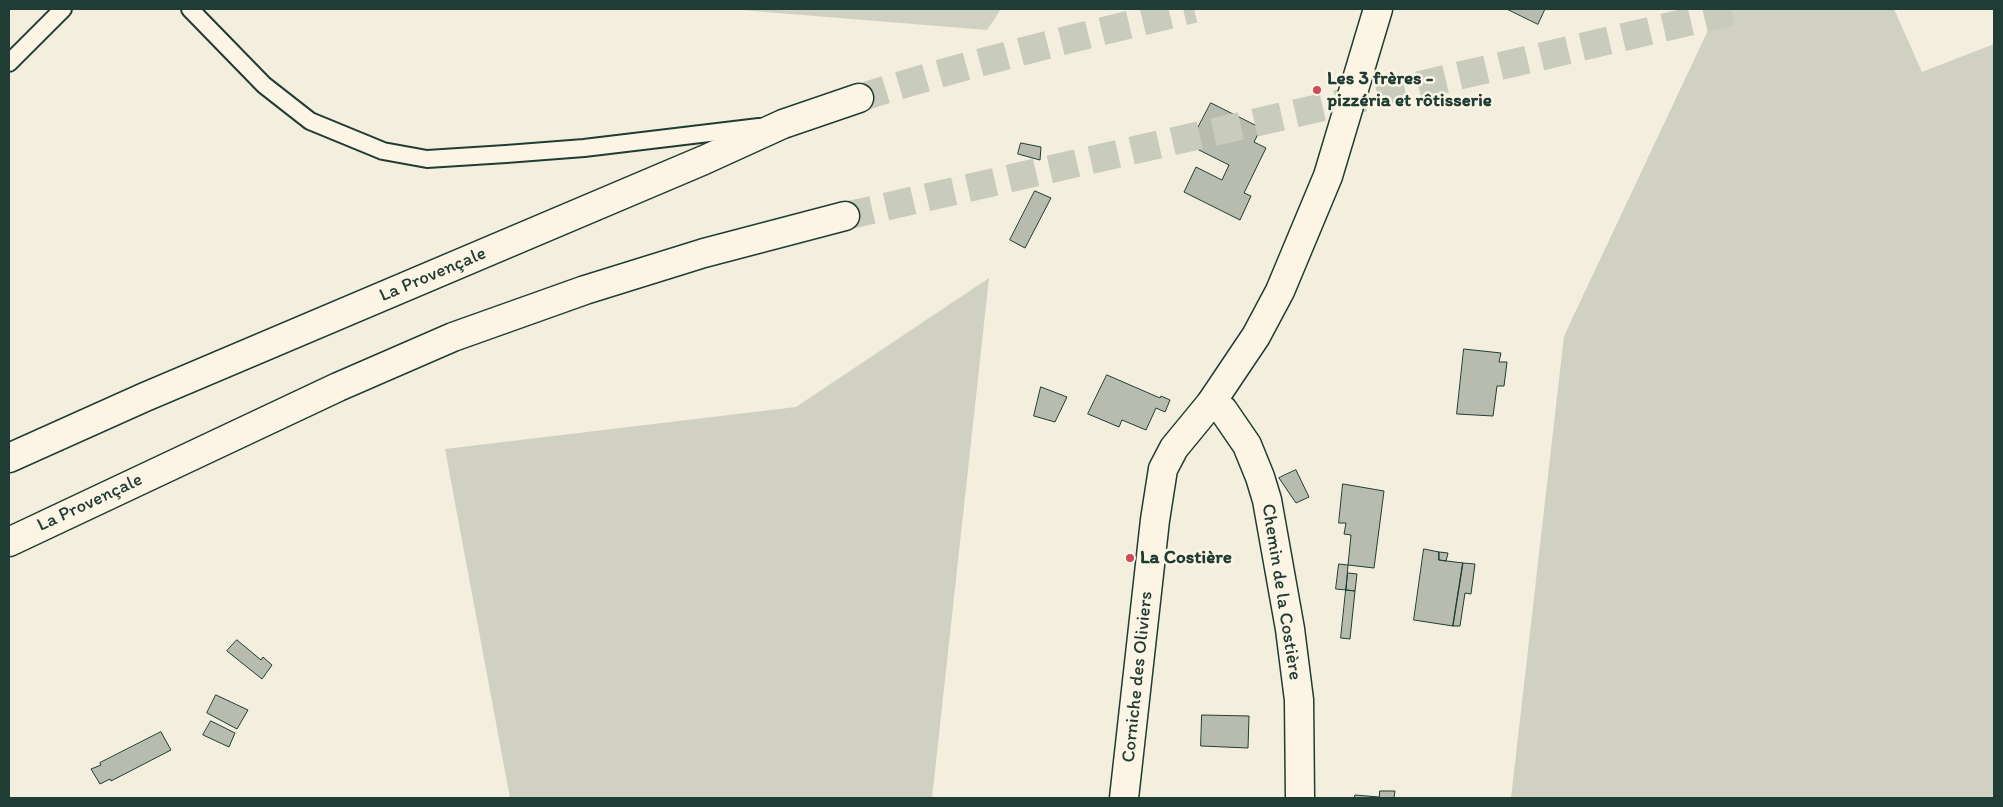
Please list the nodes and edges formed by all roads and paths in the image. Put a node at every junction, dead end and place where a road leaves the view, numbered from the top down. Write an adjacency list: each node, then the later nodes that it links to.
1 (63, 9): 4 (lane)
2 (190, 9): 6 (lane)
3 (1378, 9): 8 (main road, Corniche des Oliviers)
4 (9, 63)
5 (859, 98): 6 (main road, La Provençale)
6 (783, 124): 9 (main road, La Provençale)
7 (845, 216): 10 (main road, La Provençale)
8 (1211, 403): 11 (main road, Corniche des Oliviers); 12 (main road, Chemin de la Costière)
9 (9, 458)
10 (9, 542)
11 (1124, 798)
12 (1300, 798)

